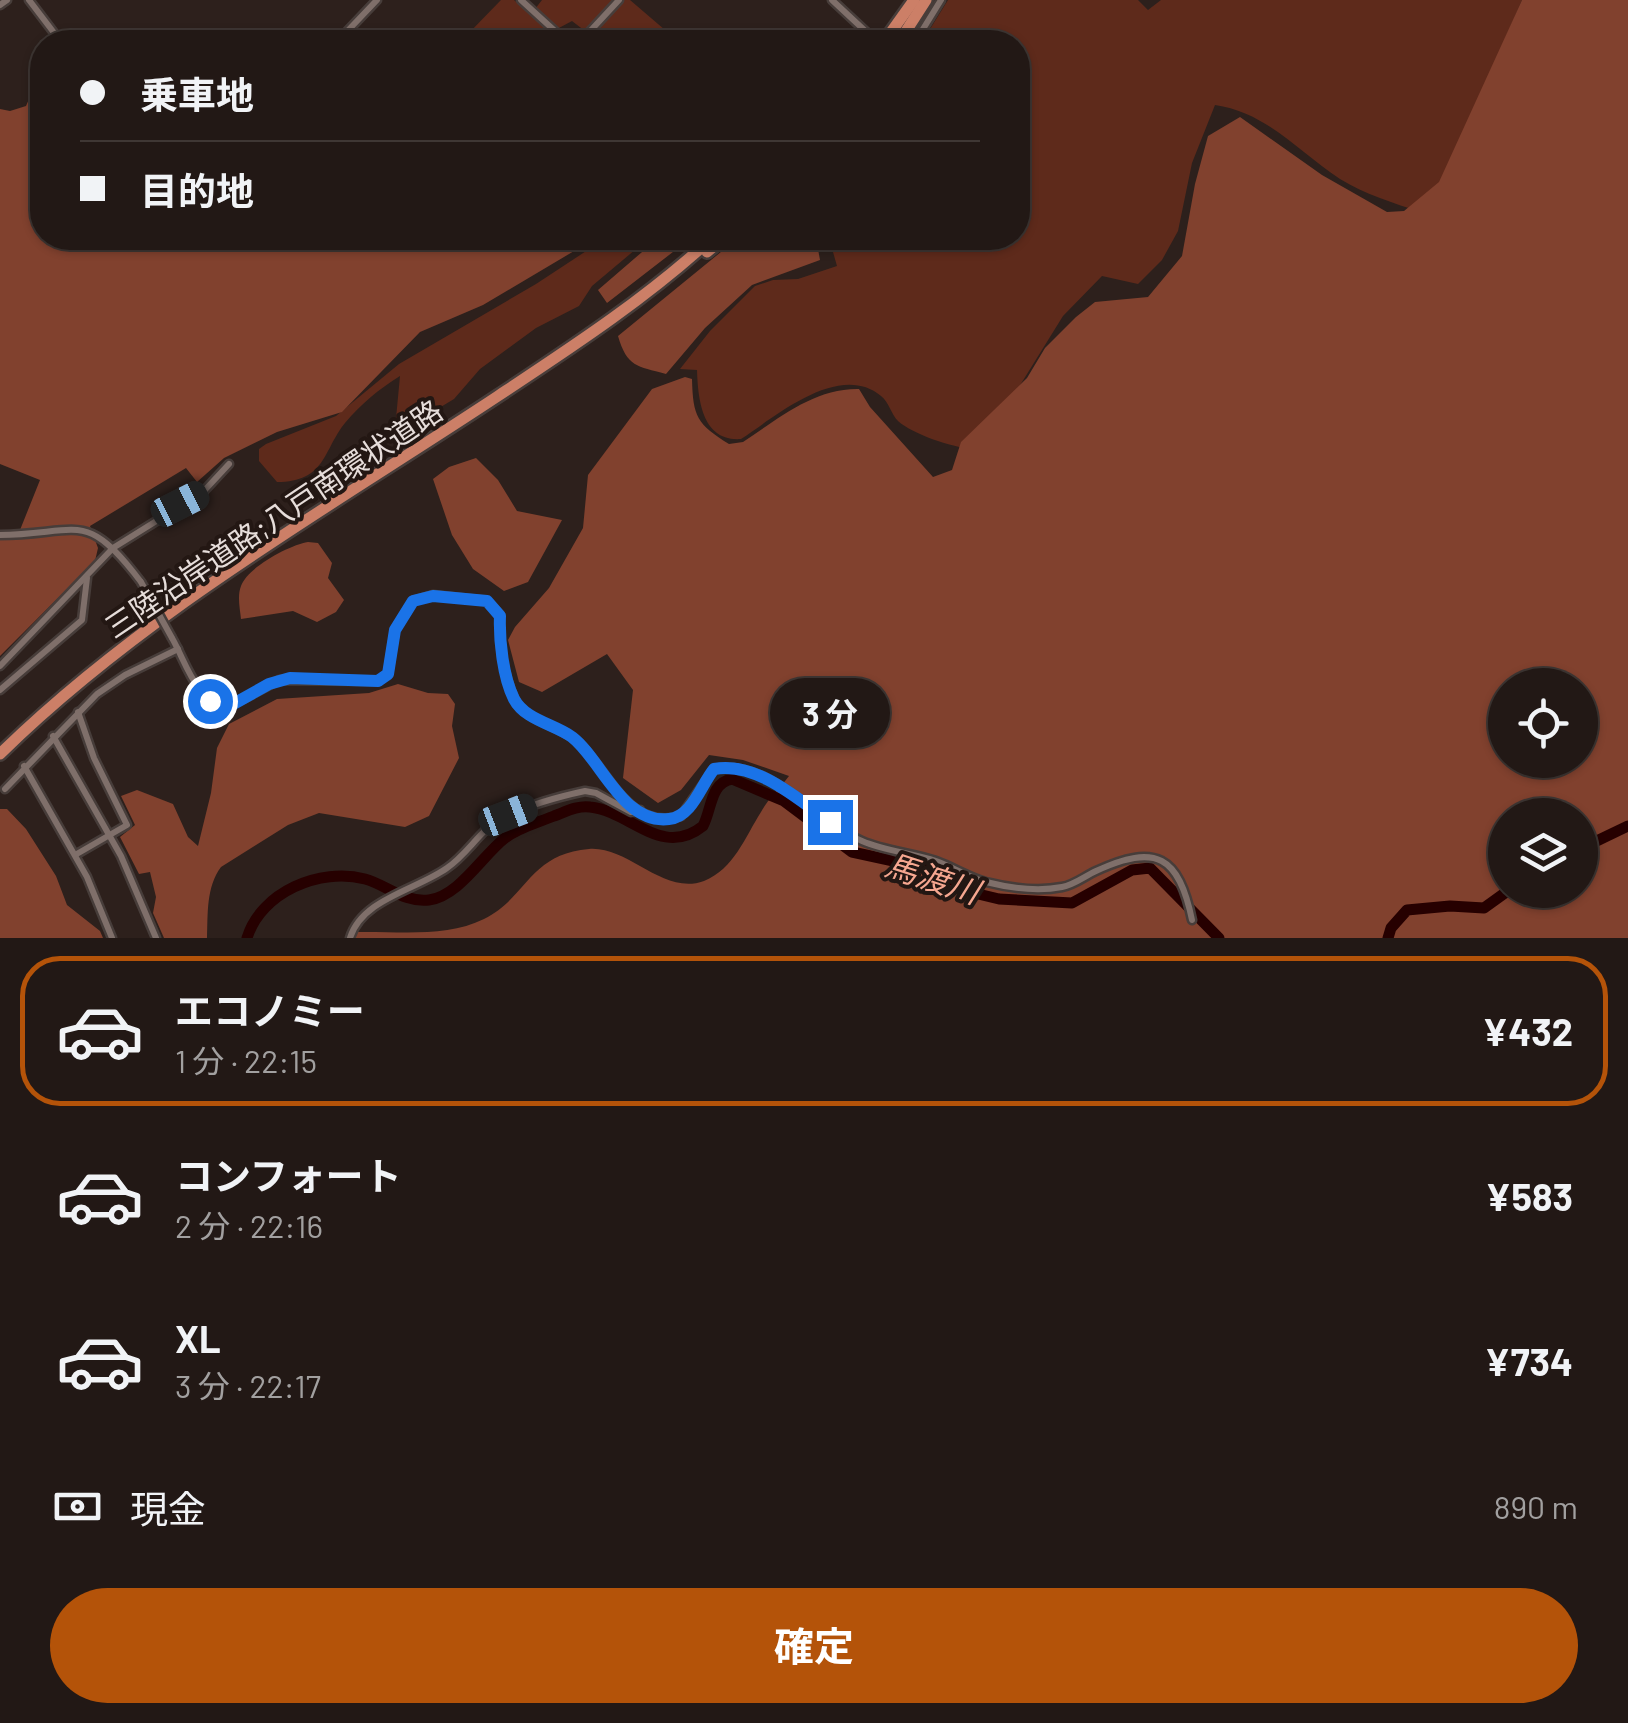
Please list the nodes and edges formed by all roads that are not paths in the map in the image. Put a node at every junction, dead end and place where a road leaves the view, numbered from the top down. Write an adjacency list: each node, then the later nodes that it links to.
1 (8, 0): 10 (street)
2 (29, 0): 11 (street)
3 (377, 0): 12 (street)
4 (521, 0): 13 (street)
5 (618, 0): 14 (street)
6 (832, 0): 15 (street)
7 (914, 0): 16 (highway)
8 (926, 0): 17 (highway)
9 (941, 0): 18 (street)
10 (0, 5)
11 (51, 30)
12 (348, 30)
13 (554, 30)
14 (591, 30)
15 (866, 30)
16 (890, 30)
17 (907, 30)
18 (922, 30)
19 (697, 250): 21 (highway, 三陸沿岸道路;八戸南環状道路)
20 (709, 250): 21 (highway, 三陸沿岸道路;八戸南環状道路)
21 (585, 338): 31 (highway, 三陸沿岸道路;八戸南環状道路)
22 (229, 464): 24 (street)
23 (0, 535): 24 (street)
24 (113, 548): 25 (street); 26 (street, bridge)
25 (88, 577): 27 (street); 28 (street)
26 (178, 650): 29 (street); 34 (street)
27 (0, 666)
28 (0, 690)
29 (78, 712): 30 (street); 35 (street)
30 (53, 736): 32 (street); 35 (street)
31 (0, 754)
32 (24, 766): 33 (street); 36 (street)
33 (5, 789)
34 (640, 810): 37 (street); 40 (street)
35 (110, 834): 36 (street); 39 (street)
36 (75, 855): 38 (street)
37 (1192, 920)
38 (112, 938)
39 (156, 938)
40 (350, 938)

